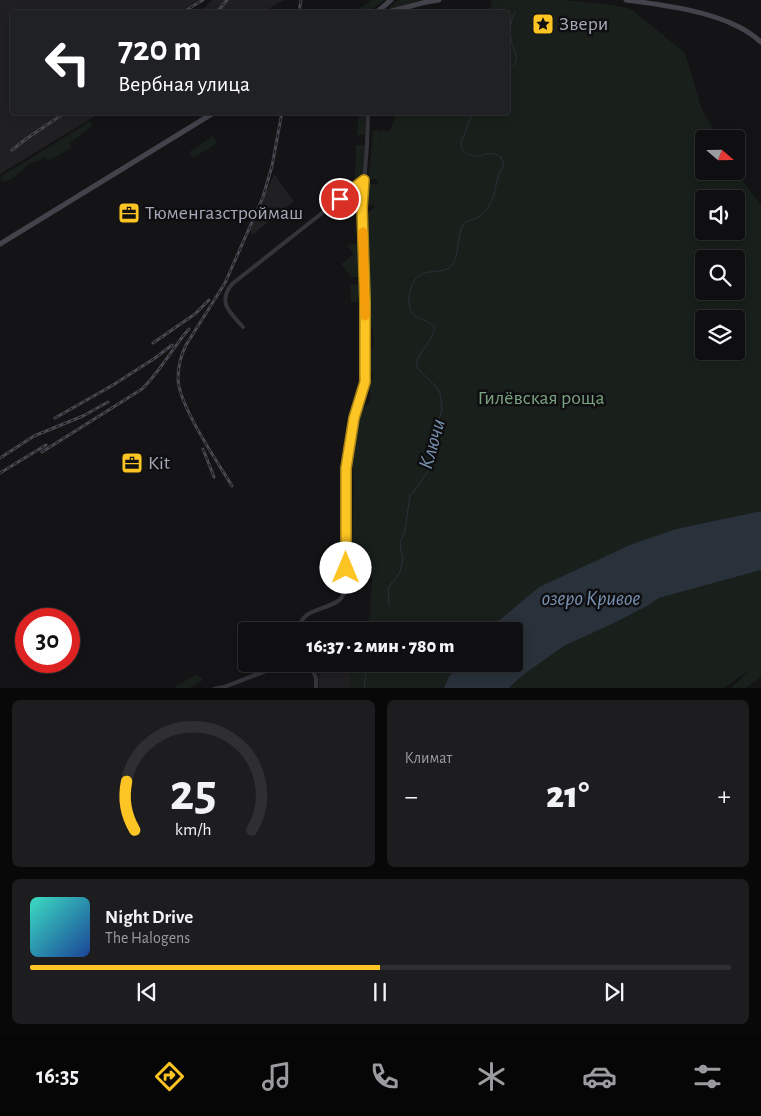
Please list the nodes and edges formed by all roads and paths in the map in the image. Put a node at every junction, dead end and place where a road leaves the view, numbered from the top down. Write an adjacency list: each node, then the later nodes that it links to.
1 (391, 0): 4 (main road)
2 (440, 0): 5 (main road)
3 (626, 0): 6 (main road)
4 (379, 10)
5 (396, 10)
6 (761, 42)
7 (210, 115): 10 (main road)
8 (368, 115): 9 (street)
9 (364, 180): 11 (street); 12 (street)
10 (0, 244)
11 (243, 327)
12 (300, 622)
13 (262, 672): 15 (street)
14 (313, 672): 16 (street)
15 (214, 688)
16 (316, 688)

